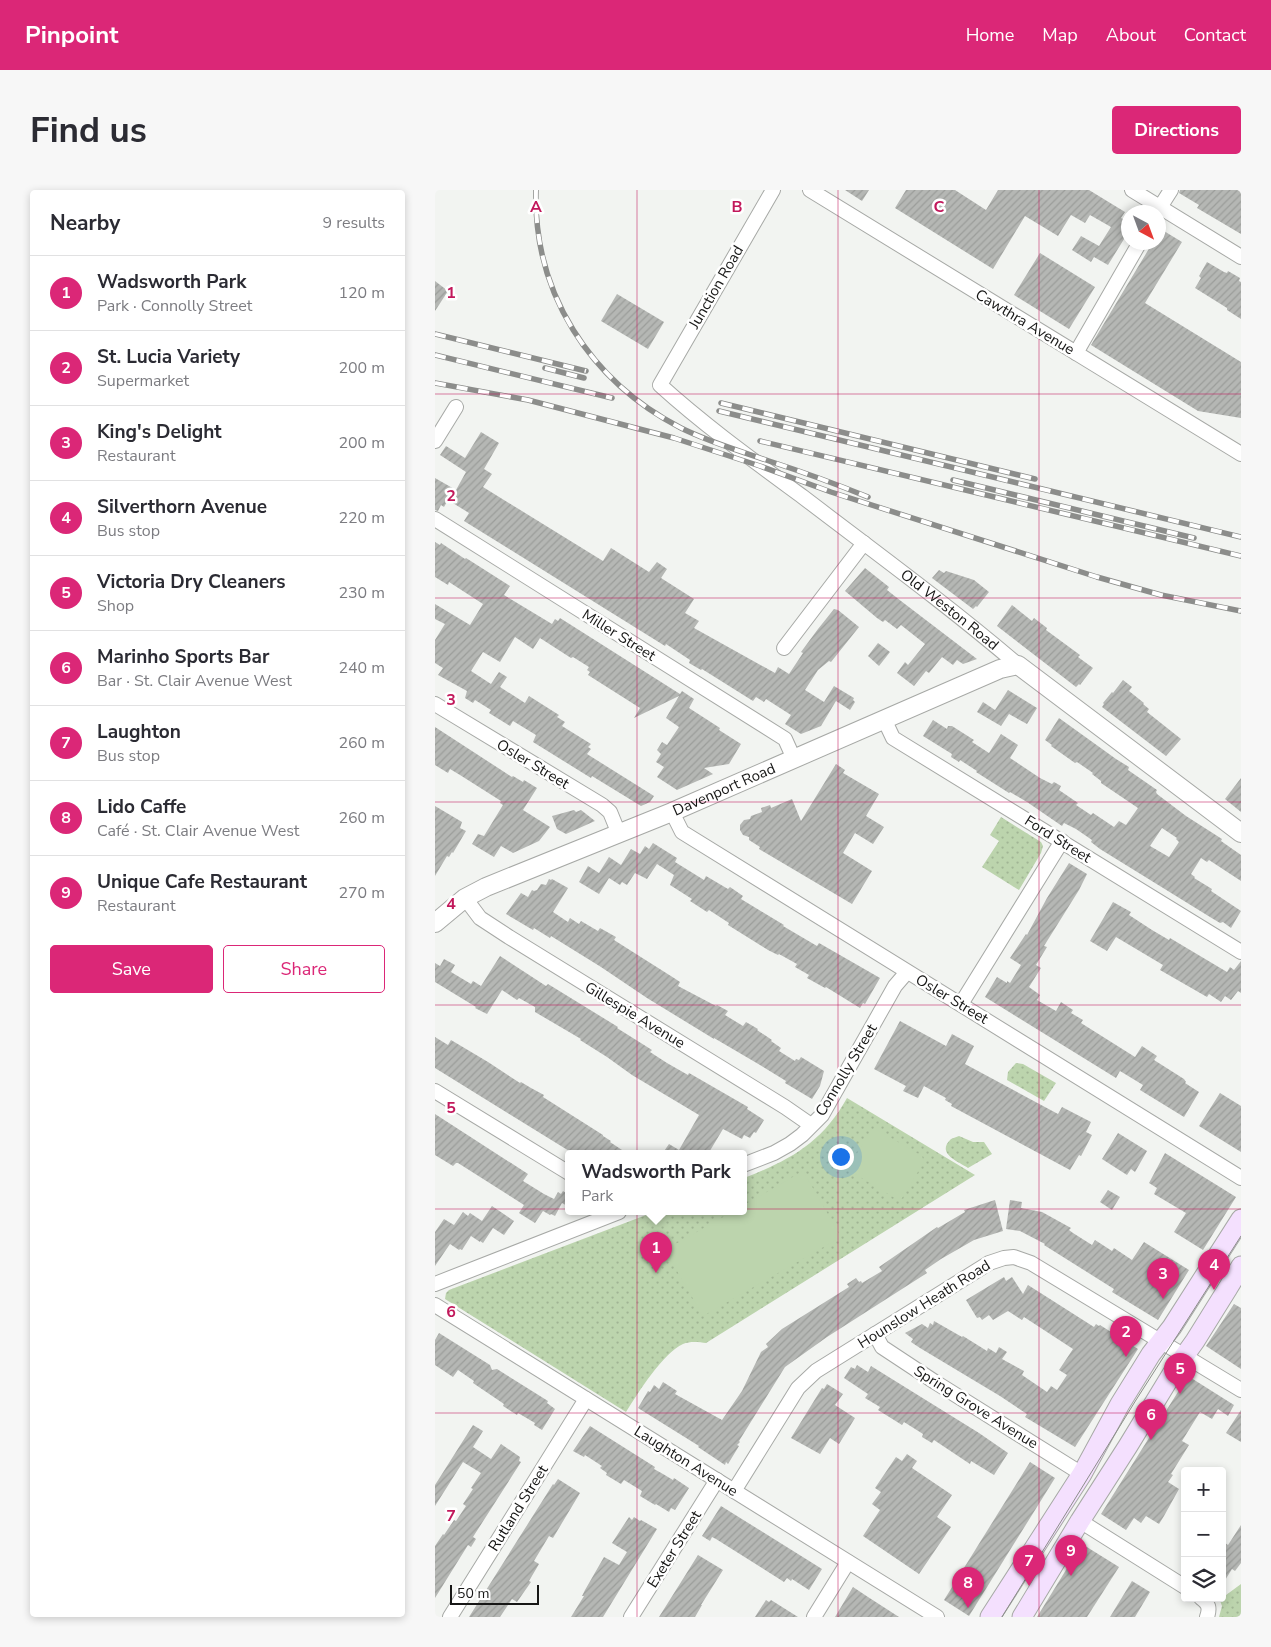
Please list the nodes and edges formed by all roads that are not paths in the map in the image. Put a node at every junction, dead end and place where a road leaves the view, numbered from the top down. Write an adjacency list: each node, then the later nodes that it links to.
1 (773, 190): 11 (street, Junction Road)
2 (810, 190): 10 (street, Cawthra Avenue)
3 (1132, 190): 5 (street)
4 (1171, 190): 6 (street)
5 (1152, 205)
6 (1162, 205)
7 (1166, 214): 9 (street)
8 (1134, 250): 10 (street)
9 (1241, 257)
10 (1076, 353): 14 (street, Cawthra Avenue)
11 (660, 385): 16 (street, Old Weston Road)
12 (456, 407): 13 (street)
13 (435, 441)
14 (1241, 454)
15 (435, 519): 21 (street, Miller Street)
16 (864, 544): 17 (street); 18 (street, Old Weston Road)
17 (784, 648)
18 (1018, 664): 20 (street, Davenport Road); 23 (street, Old Weston Road)
19 (435, 704): 24 (street, Osler Street)
20 (885, 719): 21 (street, Davenport Road); 25 (street, Ford Street)
21 (794, 759): 22 (street, Davenport Road)
22 (672, 812): 24 (street, Davenport Road); 29 (street, Osler Street)
23 (1241, 833)
24 (619, 834): 26 (street, Davenport Road)
25 (1061, 841): 28 (street, Ford Street); 30 (street)
26 (465, 898): 27 (street, Davenport Road); 32 (street, Gillespie Avenue)
27 (435, 923)
28 (1241, 952)
29 (907, 972): 30 (street, Osler Street); 32 (street, Connolly Street)
30 (961, 1004): 35 (street, Osler Street)
31 (435, 1091): 34 (street)
32 (811, 1125): 33 (street, Connolly Street)
33 (747, 1164)
34 (565, 1171)
35 (1241, 1178)
36 (609, 1215): 39 (street)
37 (1241, 1219): 42 (main road)
38 (1241, 1266): 43 (main road)
39 (435, 1284)
40 (435, 1305): 45 (street, Laughton Avenue)
41 (875, 1334): 42 (street, Hounslow Heath Road); 46 (street, Spring Grove Avenue); 48 (street, Hounslow Heath Road)
42 (1161, 1341): 43 (street, Hounslow Heath Road); 46 (main road)
43 (1185, 1356): 44 (street, Hounslow Heath Road); 49 (main road)
44 (1241, 1390)
45 (586, 1399): 47 (street, Laughton Avenue); 53 (street, Rutland Street)
46 (1082, 1474): 57 (main road)
47 (717, 1480): 48 (street, Laughton Avenue); 54 (street, Exeter Street)
48 (733, 1490): 50 (street, Laughton Avenue)
49 (1080, 1521): 51 (street); 58 (main road)
50 (848, 1562): 55 (street); 56 (street, Laughton Avenue)
51 (1181, 1584)
52 (1205, 1602): 59 (street)
53 (450, 1617)
54 (631, 1617)
55 (814, 1617)
56 (937, 1617)
57 (990, 1617)
58 (1022, 1617)
59 (1207, 1617)

